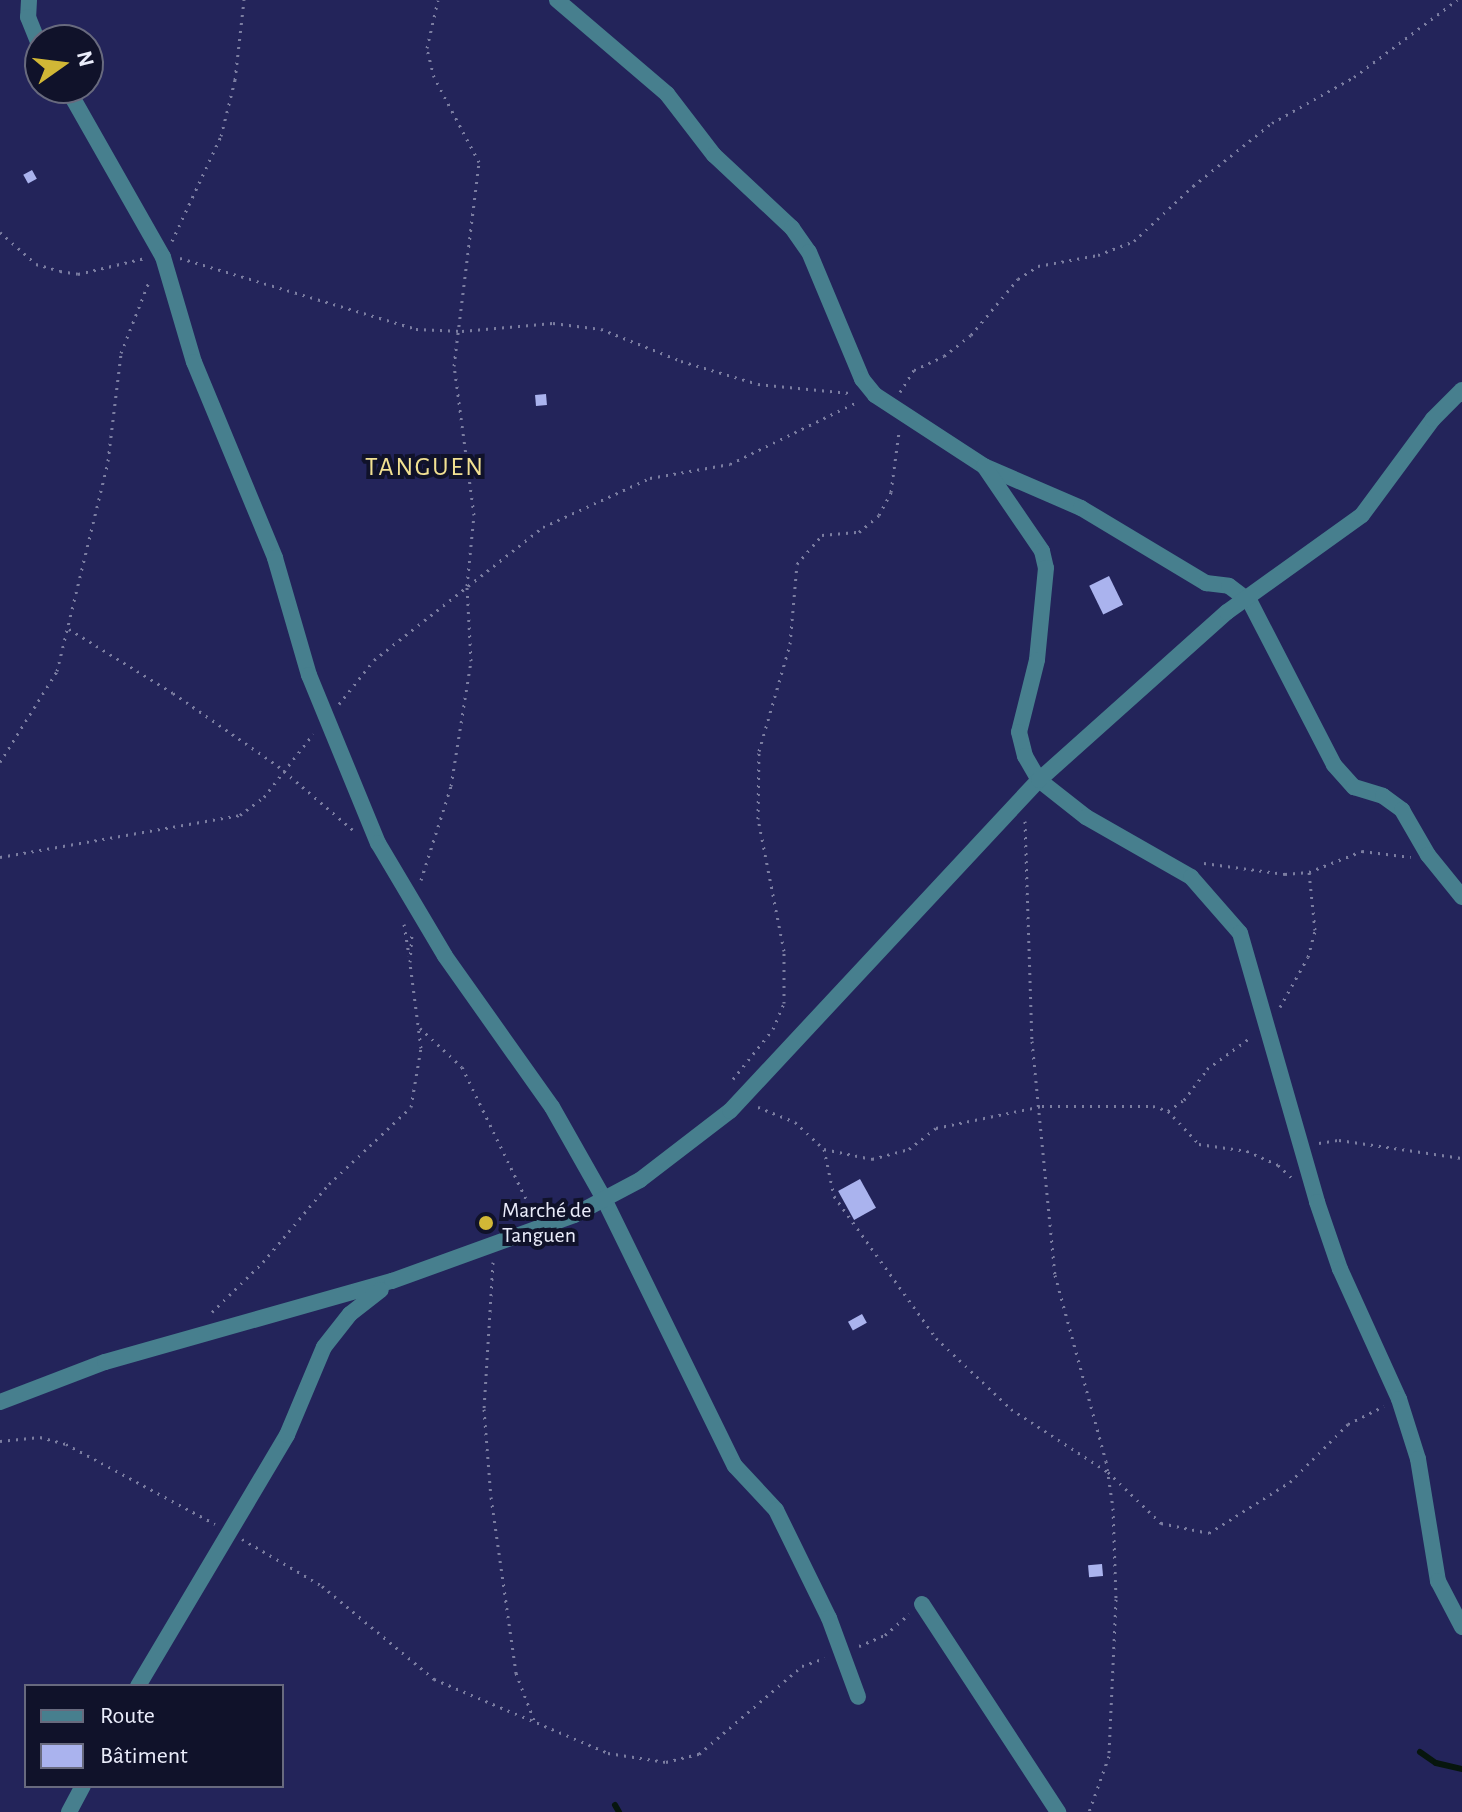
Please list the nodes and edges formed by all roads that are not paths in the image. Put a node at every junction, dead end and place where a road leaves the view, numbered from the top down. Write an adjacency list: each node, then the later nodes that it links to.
1 (29, 0): 3 (street)
2 (557, 0): 6 (street)
3 (31, 24)
4 (76, 104): 10 (street)
5 (1462, 390): 7 (street)
6 (984, 466): 7 (street); 8 (street)
7 (1246, 599): 8 (street); 9 (street)
8 (1039, 780): 10 (street); 14 (street)
9 (1462, 897)
10 (604, 1199): 11 (street); 16 (street)
11 (392, 1281): 12 (street); 15 (street)
12 (0, 1402)
13 (922, 1604): 19 (street)
14 (1462, 1627)
15 (139, 1684)
16 (858, 1697)
17 (82, 1788): 18 (street)
18 (69, 1812)
19 (1058, 1812)

